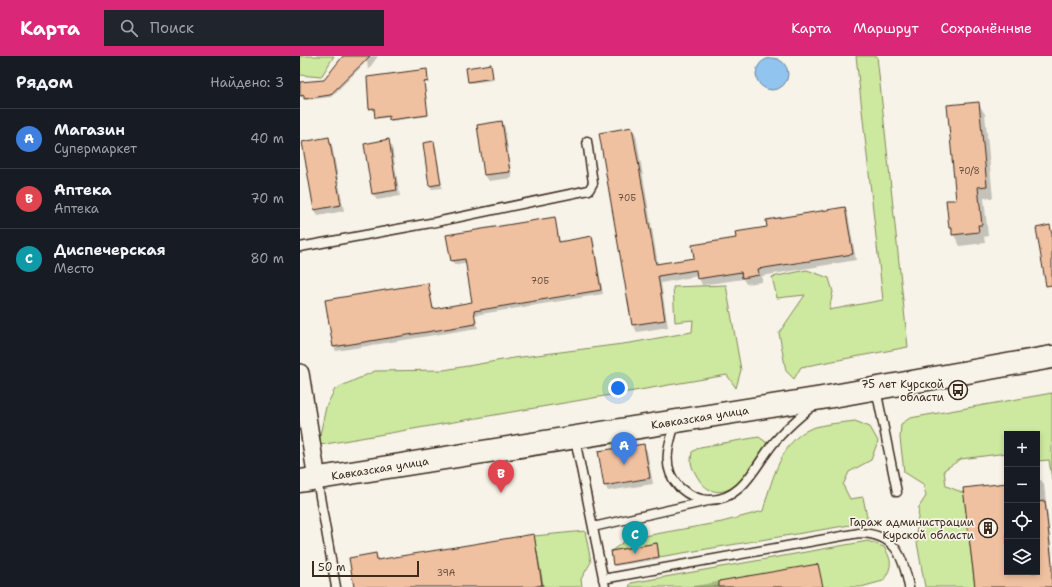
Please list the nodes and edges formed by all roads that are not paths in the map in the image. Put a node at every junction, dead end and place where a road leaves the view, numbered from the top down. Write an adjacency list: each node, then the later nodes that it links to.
1 (587, 141): 2 (lane)
2 (300, 247)
3 (1052, 357): 5 (main road, Кавказская улица)
4 (300, 373): 9 (street)
5 (876, 388): 6 (main road, Кавказская улица); 10 (lane)
6 (822, 398): 7 (main road, Кавказская улица); 11 (lane)
7 (676, 421): 8 (main road, Кавказская улица); 11 (lane)
8 (574, 436): 9 (main road, Кавказская улица); 12 (lane)
9 (308, 480): 14 (lane)
10 (897, 492)
11 (714, 500): 12 (lane)
12 (593, 526): 13 (lane)
13 (604, 583): 15 (lane)
14 (336, 587)
15 (909, 587)

